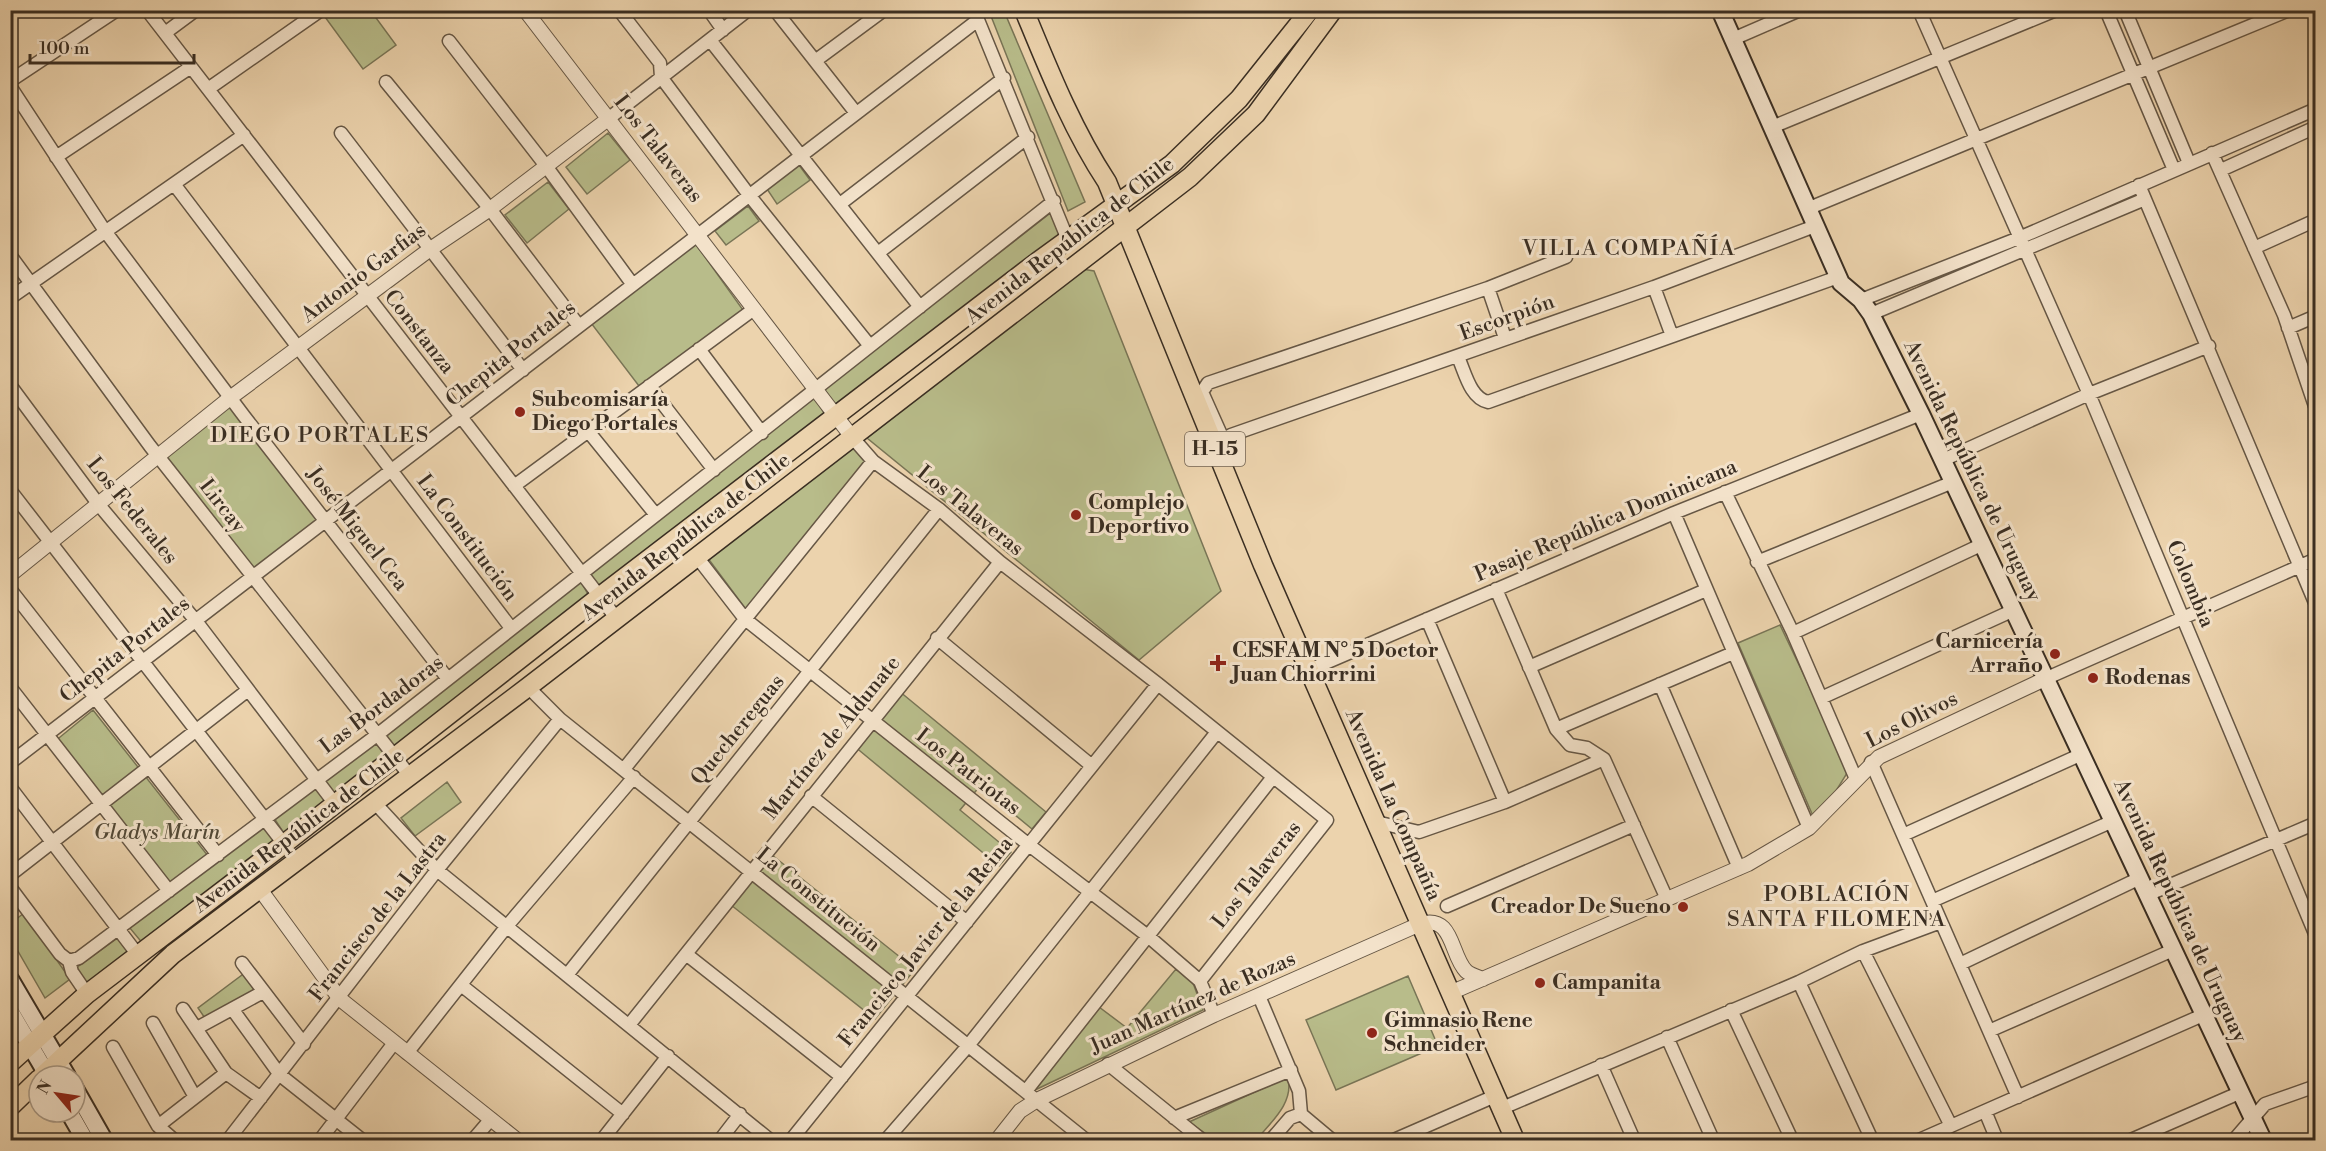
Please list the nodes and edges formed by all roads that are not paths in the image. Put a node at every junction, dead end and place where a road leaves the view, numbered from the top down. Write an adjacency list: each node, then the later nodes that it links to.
1 (117, 10): 34 (street)
2 (147, 10): 23 (street, Constanza)
3 (196, 10): 23 (street)
4 (321, 10): 37 (street)
5 (525, 10): 40 (street, Los Talaveras)
6 (619, 10): 32 (street)
7 (709, 10): 22 (street)
8 (748, 10): 22 (street, Antonio Garfias)
9 (775, 10): 28 (street)
10 (884, 10): 28 (street)
11 (1024, 10): 62 (main road, Avenida La Compañía / H-15)
12 (1310, 10): 62 (main road, Avenida República de Chile)
13 (1333, 10): 66 (main road, Avenida República de Chile)
14 (1720, 10): 24 (main road, Avenida República de Uruguay)
15 (1800, 10): 24 (street)
16 (1919, 10): 27 (street, Colombia)
17 (2056, 10): 27 (street)
18 (2106, 10): 31 (street)
19 (2126, 10): 30 (street)
20 (2289, 10): 30 (street)
21 (976, 15): 33 (street); 39 (street, Chepita Portales)
22 (723, 30): 25 (street, Antonio Garfias)
23 (165, 33): 29 (street, Constanza)
24 (1733, 39): 42 (main road, Avenida República de Uruguay)
25 (710, 40): 32 (street, Antonio Garfias); 50 (street)
26 (449, 41): 53 (street)
27 (1940, 60): 42 (street); 48 (street, Colombia)
28 (814, 62): 39 (street)
29 (191, 67): 37 (street, Constanza); 51 (street)
30 (2150, 69): 31 (street); 52 (street)
31 (2134, 75): 48 (street); 54 (street)
32 (661, 78): 40 (street, Antonio Garfias); 58 (street)
33 (1004, 78): 46 (street); 61 (street)
34 (10, 81)
35 (386, 82): 63 (street)
36 (10, 87): 51 (street, José Miguel Cea)
37 (208, 89): 45 (street, Constanza)
38 (2316, 109): 41 (street)
39 (856, 113): 50 (street, Chepita Portales)
40 (608, 119): 53 (street, Antonio Garfias); 69 (street, Los Talaveras)
41 (2289, 120): 47 (street); 49 (street)
42 (1772, 127): 64 (main road, Avenida República de Uruguay)
43 (2316, 128): 47 (street)
44 (341, 133): 73 (street)
45 (244, 135): 56 (street); 82 (street, Constanza)
46 (1028, 137): 60 (street); 74 (street)
47 (2289, 139): 55 (street)
48 (1975, 142): 64 (street); 71 (street, Colombia)
49 (2212, 153): 52 (street); 55 (street)
50 (801, 155): 58 (street, Chepita Portales); 61 (street)
51 (56, 157): 68 (street, José Miguel Cea)
52 (2189, 163): 54 (street)
53 (546, 166): 63 (street, Antonio Garfias); 79 (street)
54 (2174, 170): 57 (street)
55 (2221, 170): 72 (street)
56 (174, 184): 68 (street); 95 (street, La Constitución)
57 (2139, 185): 59 (street); 71 (street)
58 (749, 195): 69 (street, Chepita Portales); 93 (street)
59 (2145, 199): 71 (street); 94 (street)
60 (1054, 201): 70 (street); 85 (street, Las Bordadoras)
61 (840, 204): 74 (street)
62 (1116, 205): 66 (main road, Avenida La Compañía / H-15); 70 (main road, Avenida República de Chile)
63 (490, 209): 73 (street, Antonio Garfias); 89 (street)
64 (1807, 209): 67 (main road, Avenida República de Uruguay)
65 (2316, 220): 72 (street)
66 (1126, 226): 110 (main road, Avenida República de Chile); 111 (main road, Avenida La Compañía / H-15)
67 (1815, 226): 77 (main road, Avenida República de Uruguay); 80 (street, Escorpión)
68 (105, 231): 78 (street); 103 (street, José Miguel Cea)
69 (698, 235): 79 (street, Chepita Portales); 86 (street, Los Talaveras)
70 (1068, 240): 106 (main road, Avenida República de Chile)
71 (2021, 244): 84 (street); 87 (street); 102 (street, Colombia)
72 (2254, 248): 90 (street)
73 (429, 250): 82 (street, Antonio Garfias); 98 (street)
74 (878, 253): 85 (street)
75 (10, 255): 78 (street, Lircay)
76 (1566, 257): 81 (street)
77 (1838, 277): 84 (main road, Avenida República de Uruguay); 91 (street)
78 (32, 283): 83 (street); 112 (street, Lircay)
79 (633, 285): 89 (street, Chepita Portales)
80 (1654, 287): 91 (street); 92 (street, Escorpión)
81 (1488, 288): 92 (street); 111 (street)
82 (366, 296): 95 (street, Antonio Garfias); 107 (street, Constanza)
83 (10, 298)
84 (1860, 300): 87 (main road, Avenida República de Uruguay)
85 (920, 307): 93 (street, Las Bordadoras)
86 (754, 309): 96 (street); 101 (street, Los Talaveras)
87 (1871, 314): 105 (main road, Avenida República de Uruguay)
88 (2316, 315): 90 (street)
89 (579, 326): 98 (street, Chepita Portales)
90 (2288, 328): 104 (street)
91 (1672, 336): 97 (street)
92 (1505, 338): 97 (street, Escorpión)
93 (870, 346): 101 (street, Las Bordadoras)
94 (2208, 346): 102 (street); 132 (street)
95 (298, 349): 103 (street, Antonio Garfias); 116 (street, La Constitución)
96 (699, 349): 100 (street); 109 (street)
97 (1458, 357): 111 (street, Escorpión)
98 (523, 370): 107 (street, Chepita Portales)
99 (10, 385): 121 (street, Los Federales)
100 (649, 386): 108 (street); 115 (street)
101 (816, 390): 106 (street, Los Talaveras); 109 (street, Las Bordadoras)
102 (2089, 394): 113 (street); 142 (street, Colombia)
103 (230, 398): 112 (street, Antonio Garfias); 125 (street, José Miguel Cea)
104 (2316, 410)
105 (1921, 414): 113 (main road, Avenida República de Uruguay); 120 (street, Pasaje República Dominicana)
106 (835, 416): 110 (street, Los Talaveras); 139 (main road, Avenida República de Chile)
107 (461, 417): 116 (street, Chepita Portales); 118 (street, Constanza)
108 (588, 431): 118 (street); 124 (street)
109 (762, 433): 115 (street, Las Bordadoras)
110 (852, 437): 114 (street, Los Talaveras); 128 (main road, Avenida República de Chile)
111 (1218, 442): 153 (main road, Avenida La Compañía / H-15)
112 (158, 456): 121 (street, Antonio Garfias); 135 (street, Lircay)
113 (1943, 460): 117 (main road, Avenida República de Uruguay)
114 (873, 461): 122 (street, Los Talaveras); 144 (street)
115 (714, 470): 124 (street, Las Bordadoras)
116 (391, 471): 125 (street, Chepita Portales); 147 (street, La Constitución)
117 (1953, 482): 127 (main road, Avenida República de Uruguay); 131 (street)
118 (514, 486): 133 (street, Constanza)
119 (10, 490): 126 (street)
120 (1725, 492): 123 (street, Pasaje República Dominicana); 131 (street)
121 (99, 505): 126 (street, Antonio Garfias); 146 (street, Los Federales)
122 (939, 509): 130 (street, Los Talaveras); 154 (street, Quechereguas)
123 (1674, 513): 137 (street, Pasaje República Dominicana); 138 (street)
124 (656, 514): 133 (street, Las Bordadoras)
125 (327, 520): 135 (street, Chepita Portales); 156 (street, José Miguel Cea)
126 (50, 543): 134 (street, Antonio Garfias); 151 (street)
127 (1983, 544): 141 (main road, Avenida República de Uruguay); 148 (street)
128 (697, 557): 143 (main road, Avenida República de Chile); 144 (street, Los Patriotas)
129 (2316, 559): 132 (street, Los Olivos)
130 (1000, 562): 149 (street, Martínez de Aldunate); 157 (street, Los Talaveras)
131 (1757, 562): 148 (street)
132 (2300, 567): 140 (street); 142 (street, Los Olivos)
133 (581, 574): 139 (street, Constanza); 147 (street, Las Bordadoras)
134 (10, 575)
135 (252, 577): 146 (street, Chepita Portales); 170 (street, Lircay)
136 (10, 588): 162 (street)
137 (1496, 589): 145 (street, Pasaje República Dominicana); 152 (street)
138 (1706, 590): 150 (street); 152 (street)
139 (598, 597): 143 (street, Constanza); 172 (main road, Avenida República de Chile)
140 (2316, 604)
141 (2014, 610): 155 (main road, Avenida República de Uruguay); 163 (street)
142 (2183, 618): 155 (street, Los Olivos); 197 (street, Colombia)
143 (617, 619): 160 (main road, Avenida República de Chile)
144 (745, 619): 154 (street, Los Patriotas); 178 (street)
145 (1427, 619): 153 (street, Pasaje República Dominicana); 185 (street)
146 (196, 621): 151 (street, Chepita Portales); 161 (street, Los Federales)
147 (511, 628): 156 (street, Las Bordadoras)
148 (1793, 633): 163 (street)
149 (937, 638): 165 (street, Martínez de Aldunate); 176 (street)
150 (1733, 653): 158 (street); 195 (street)
151 (142, 662): 162 (street, Chepita Portales); 167 (street)
152 (1529, 667): 166 (street)
153 (1309, 670): 192 (main road, Avenida La Compañía / H-15)
154 (810, 671): 165 (street, Los Patriotas); 190 (street, Quechereguas)
155 (2047, 678): 171 (main road, Avenida República de Uruguay); 174 (street, Los Olivos)
156 (448, 680): 170 (street, Las Bordadoras)
157 (1158, 684): 168 (street, Los Talaveras); 176 (street, Francisco Javier de la Reina)
158 (1660, 684): 166 (street); 202 (street)
159 (10, 687): 169 (street)
160 (528, 687): 164 (street, La Constitución); 179 (main road, Avenida República de Chile)
161 (248, 690): 167 (street); 182 (street, Los Federales)
162 (96, 698): 169 (street, Chepita Portales); 177 (street)
163 (1821, 698): 181 (street)
164 (560, 719): 178 (street, La Constitución); 203 (street, Francisco de la Lastra)
165 (872, 720): 184 (street, Martínez de Aldunate); 200 (street, Los Patriotas)
166 (1556, 729): 173 (street)
167 (196, 731): 177 (street); 189 (street)
168 (1217, 732): 180 (street, Los Talaveras); 210 (street)
169 (48, 735): 175 (street, Chepita Portales); 187 (street)
170 (377, 735): 172 (street, Lircay); 182 (street, Las Bordadoras)
171 (2082, 754): 191 (main road, Avenida República de Uruguay); 196 (street)
172 (394, 757): 179 (street, Lircay); 188 (main road, Avenida República de Chile)
173 (1604, 759): 185 (street); 194 (street)
174 (1871, 762): 181 (street, Los Olivos); 196 (street)
175 (10, 763)
176 (1092, 766): 200 (street, Francisco Javier de la Reina)
177 (149, 767): 187 (street); 201 (street)
178 (629, 773): 190 (street, La Constitución); 218 (street)
179 (410, 776): 186 (main road, Avenida República de Chile)
180 (1273, 777): 221 (street); 232 (street, Los Talaveras)
181 (1856, 778): 195 (street, Los Olivos)
182 (316, 780): 188 (street, Los Federales); 189 (street, Las Bordadoras)
183 (10, 787): 198 (street)
184 (811, 796): 204 (street, Martínez de Aldunate); 215 (street)
185 (1505, 802): 192 (street)
186 (375, 803): 203 (street); 208 (main road, Avenida República de Chile)
187 (102, 804): 198 (street); 209 (street)
188 (334, 804): 199 (main road, Avenida República de Chile)
189 (265, 818): 199 (street); 201 (street, Las Bordadoras)
190 (690, 821): 204 (street, La Constitución); 229 (street, Quechereguas)
191 (2113, 821): 206 (main road, Avenida República de Uruguay); 213 (street)
192 (1376, 822): 217 (main road, Avenida La Compañía / H-15)
193 (2316, 823): 197 (street)
194 (1634, 825): 212 (street); 214 (street)
195 (1809, 828): 202 (street, Los Olivos)
196 (1903, 836): 213 (street)
197 (2275, 841): 211 (street); 220 (street, Colombia)
198 (53, 842): 205 (street); 219 (street)
199 (284, 844): 225 (main road, Avenida República de Chile)
200 (1029, 845): 210 (street, Los Patriotas); 215 (street, Francisco Javier de la Reina)
201 (218, 855): 209 (street, Las Bordadoras)
202 (1739, 868): 212 (street, Los Olivos)
203 (437, 870): 218 (street); 240 (street, Francisco de la Lastra)
204 (752, 871): 224 (street, Martínez de Aldunate); 239 (street, La Constitución)
205 (10, 875)
206 (2140, 878): 211 (main road, Avenida República de Uruguay); 228 (street)
207 (10, 887): 226 (street)
208 (259, 888): 240 (street); 261 (main road, Avenida República de Chile)
209 (169, 891): 219 (street, Las Bordadoras)
210 (1089, 892): 221 (street, Los Patriotas); 256 (street)
211 (2147, 895): 222 (main road, Avenida República de Uruguay)
212 (1666, 897): 231 (street, Los Olivos)
213 (1932, 901): 216 (street)
214 (1447, 906)
215 (967, 922): 239 (street, Francisco Javier de la Reina)
216 (1941, 922): 223 (street); 228 (street)
217 (1420, 924): 231 (street, Avenida La Compañía); 236 (main road, Avenida La Compañía / H-15); 238 (street, Juan Martínez de Rozas)
218 (507, 927): 229 (street); 234 (street)
219 (118, 928): 225 (street); 226 (street, Las Bordadoras)
220 (2316, 936)
221 (1149, 937): 232 (street, Los Patriotas); 271 (street)
222 (2173, 950): 246 (main road, Avenida República de Uruguay); 250 (street)
223 (1863, 951): 233 (street); 288 (street)
224 (686, 954): 248 (street, Martínez de Aldunate); 267 (street)
225 (138, 955): 237 (main road, Avenida República de Chile)
226 (69, 960): 237 (street)
227 (242, 963): 235 (street)
228 (1960, 964): 250 (street)
229 (567, 975): 248 (street)
230 (10, 979): 252 (main road)
231 (1484, 979): 236 (street, Los Olivos)
232 (1200, 981): 245 (street, Los Patriotas)
233 (1799, 982): 243 (street); 312 (street)
234 (461, 985): 257 (street); 279 (street)
235 (263, 992): 242 (street); 254 (street)
236 (1450, 993): 275 (main road, Avenida La Compañía / H-15)
237 (87, 994): 252 (main road, Avenida República de Chile)
238 (1259, 996): 245 (street, Juan Martínez de Rozas); 264 (street)
239 (907, 997): 256 (street, La Constitución); 267 (street, Francisco Javier de la Reina)
240 (340, 999): 253 (street); 254 (street, Francisco de la Lastra)
241 (183, 1009): 249 (street)
242 (232, 1010): 249 (street); 266 (street)
243 (1731, 1010): 251 (street); 311 (street)
244 (10, 1011): 252 (main road)
245 (1214, 1015): 262 (street, Juan Martínez de Rozas)
246 (2203, 1016): 270 (main road, Avenida República de Uruguay); 273 (street)
247 (153, 1023): 272 (street)
248 (629, 1024): 258 (street)
249 (197, 1028): 265 (street)
250 (1989, 1031): 273 (street)
251 (1666, 1037): 263 (street); 310 (street)
252 (36, 1038): 259 (main road, Avenida República de Chile); 260 (main road)
253 (394, 1043): 257 (street); 284 (street)
254 (304, 1044): 266 (street, Francisco de la Lastra)
255 (113, 1047): 287 (street)
256 (967, 1047): 271 (street, La Constitución); 301 (street)
257 (407, 1053): 283 (street)
258 (668, 1056): 279 (street); 280 (street)
259 (10, 1063)
260 (46, 1064)
261 (59, 1064)
262 (1108, 1064): 271 (street, Juan Martínez de Rozas); 282 (street)
263 (1601, 1065): 275 (street); 309 (street)
264 (1291, 1070): 281 (street); 282 (street)
265 (225, 1073): 272 (street); 274 (street)
266 (280, 1075): 274 (street, Francisco de la Lastra); 284 (street)
267 (842, 1077): 300 (street, Francisco Javier de la Reina)
268 (2316, 1086): 285 (street)
269 (27, 1093): 276 (main road, Avenida República de Chile)
270 (2239, 1093): 285 (main road, Avenida República de Uruguay); 315 (street)
271 (1031, 1095): 302 (street, Juan Martínez de Rozas); 303 (street, La Constitución)
272 (195, 1097): 287 (street)
273 (2018, 1097): 278 (street)
274 (261, 1098): 292 (street, Francisco de la Lastra)
275 (1497, 1102): 307 (street); 308 (main road, Avenida La Compañía / H-15)
276 (10, 1107)
277 (87, 1110): 290 (main road)
278 (1985, 1111): 288 (street); 314 (street)
279 (623, 1114): 297 (street)
280 (740, 1114): 298 (street); 299 (street)
281 (1301, 1114): 305 (street); 306 (street)
282 (1174, 1118): 304 (street)
283 (490, 1119): 295 (street); 296 (street)
284 (336, 1120): 293 (street); 294 (street)
285 (2252, 1121): 316 (street); 317 (main road, Avenida República de Uruguay); 318 (main road, Avenida República de Uruguay)
286 (76, 1124): 289 (main road)
287 (158, 1126): 291 (street)
288 (1951, 1126): 313 (street)
289 (85, 1140)
290 (104, 1140)
291 (174, 1140)
292 (228, 1140)
293 (320, 1140)
294 (362, 1140)
295 (473, 1140)
296 (517, 1140)
297 (602, 1140)
298 (720, 1140)
299 (770, 1140)
300 (791, 1140)
301 (886, 1140)
302 (997, 1140)
303 (1086, 1140)
304 (1202, 1140)
305 (1271, 1140)
306 (1332, 1140)
307 (1394, 1140)
308 (1515, 1140)
309 (1634, 1140)
310 (1713, 1140)
311 (1792, 1140)
312 (1872, 1140)
313 (1919, 1140)
314 (1997, 1140)
315 (2131, 1140)
316 (2234, 1140)
317 (2251, 1140)
318 (2263, 1140)

